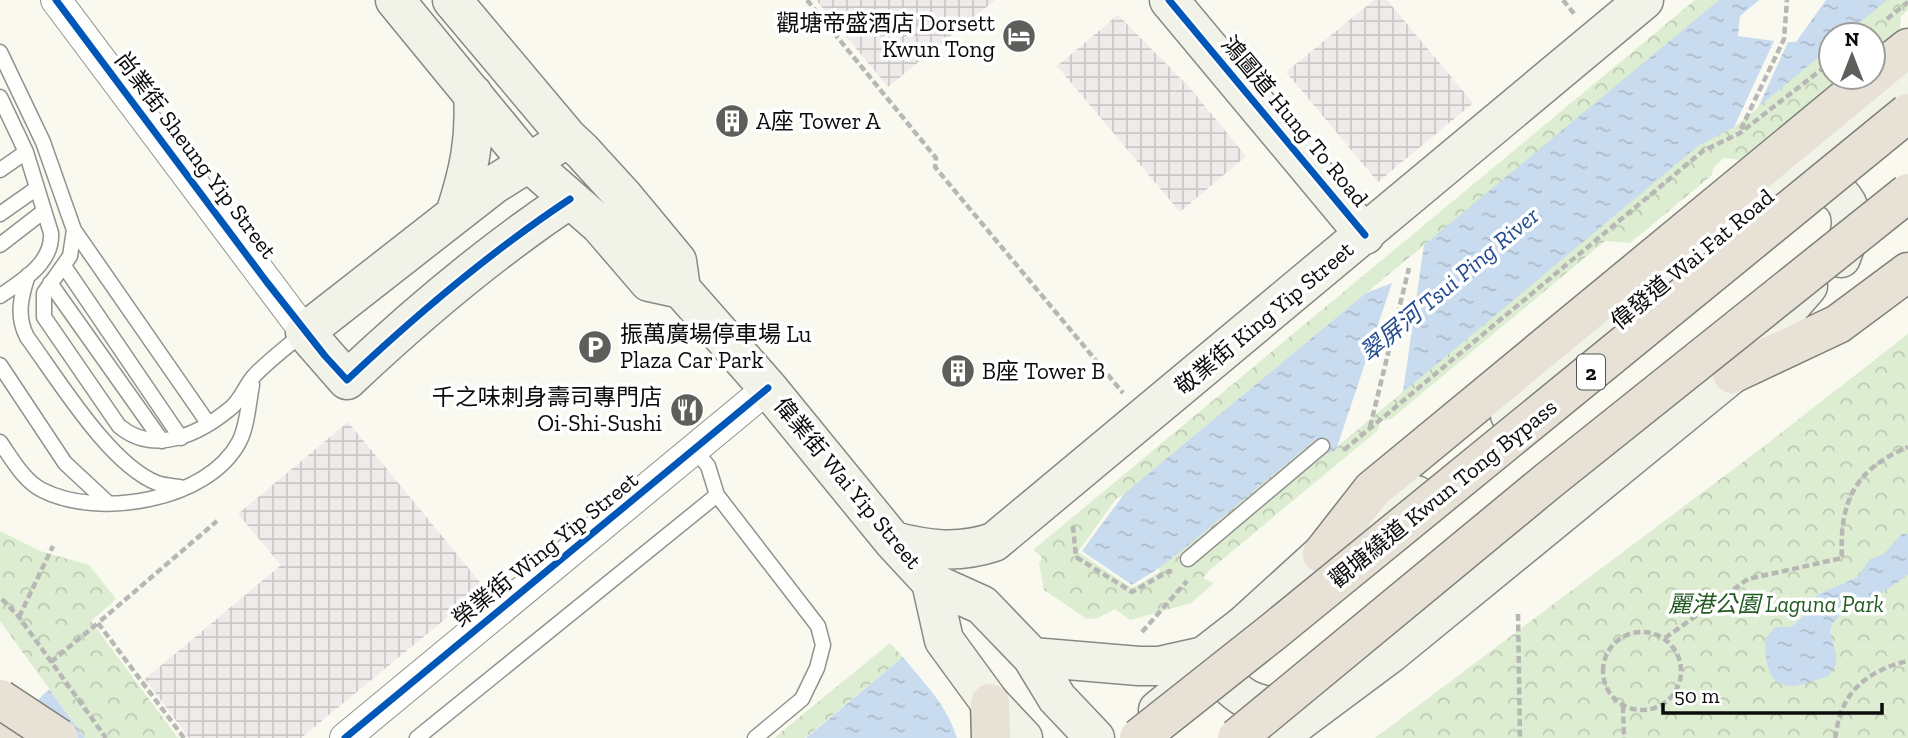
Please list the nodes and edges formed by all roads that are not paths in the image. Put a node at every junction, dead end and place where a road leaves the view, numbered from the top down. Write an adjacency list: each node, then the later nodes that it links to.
1 (56, 0): 37 (street, 尚業街 Sheung Yip Street)
2 (395, 0): 11 (main road, 偉業街 Wai Yip Street)
3 (452, 0): 15 (main road, 偉業街 Wai Yip Street)
4 (1169, 0): 28 (main road, 鴻圖道 Hung To Road)
5 (1644, 0): 28 (main road, 敬業街 King Yip Street)
6 (1908, 48): 8 (highway)
7 (0, 52): 27 (lane)
8 (1887, 65)
9 (1908, 76): 20 (main road, 偉發道 Wai Fat Road)
10 (1856, 91): 52 (highway)
11 (472, 94): 17 (main road, 偉業街 Wai Yip Street); 26 (main road)
12 (0, 97): 14 (lane)
13 (1908, 113): 69 (highway, 觀塘繞道 Kwun Tong Bypass / 2, bridge)
14 (4, 118): 16 (lane)
15 (568, 138): 17 (main road); 19 (main road, 偉業街 Wai Yip Street)
16 (26, 152): 18 (lane); 21 (lane)
17 (528, 162): 19 (main road, 偉業街 Wai Yip Street); 26 (main road)
18 (0, 170)
19 (588, 187): 37 (main road); 41 (main road, 偉業街 Wai Yip Street)
20 (1776, 187): 30 (main road); 52 (main road, 偉發道 Wai Fat Road)
21 (37, 188): 24 (lane); 25 (lane)
22 (1908, 193): 70 (highway, bridge)
23 (1908, 206): 30 (main road)
24 (44, 211): 29 (lane); 33 (lane)
25 (0, 214)
26 (455, 214): 37 (main road)
27 (74, 230): 31 (lane); 42 (lane)
28 (1365, 234): 51 (main road, 敬業街 King Yip Street)
29 (0, 245)
30 (1841, 258): 39 (main road)
31 (64, 266): 34 (lane); 43 (lane)
32 (1908, 272): 39 (highway)
33 (28, 275): 35 (lane); 48 (lane)
34 (50, 283): 44 (lane); 44 (lane)
35 (4, 294): 36 (lane)
36 (0, 308)
37 (305, 332): 40 (lane)
38 (0, 365): 50 (lane)
39 (1731, 373): 59 (main road)
40 (254, 376): 42 (lane); 48 (lane)
41 (768, 388): 47 (street, 榮業街 Wing Yip Street); 51 (main road, 偉業街 Wai Yip Street)
42 (208, 423): 43 (lane)
43 (180, 438): 44 (lane)
44 (162, 441)
45 (0, 442): 50 (lane)
46 (1322, 446): 53 (lane)
47 (695, 450): 49 (lane); 63 (street, 榮業街 Wing Yip Street)
48 (187, 489): 50 (lane)
49 (717, 495): 64 (lane); 65 (lane)
50 (108, 503)
51 (892, 541): 54 (main road, 偉業街 Wai Yip Street)
52 (1322, 554): 55 (main road, 偉發道 Wai Fat Road)
53 (1188, 559)
54 (931, 582): 56 (main road, 偉業街 Wai Yip Street); 58 (main road, 偉業街 Wai Yip Street)
55 (1204, 656): 56 (main road); 59 (main road); 68 (main road, 偉發道 Wai Fat Road)
56 (1032, 657): 67 (main road, 偉業街 Wai Yip Street)
57 (0, 699): 62 (highway, bridge)
58 (990, 720): 66 (main road, 偉業街 Wai Yip Street)
59 (1319, 725): 71 (main road)
60 (0, 726): 61 (highway)
61 (12, 738)
62 (59, 738)
63 (345, 738)
64 (417, 738)
65 (755, 738)
66 (1023, 738)
67 (1095, 738)
68 (1124, 738)
69 (1139, 738)
70 (1237, 738)
71 (1277, 738)

